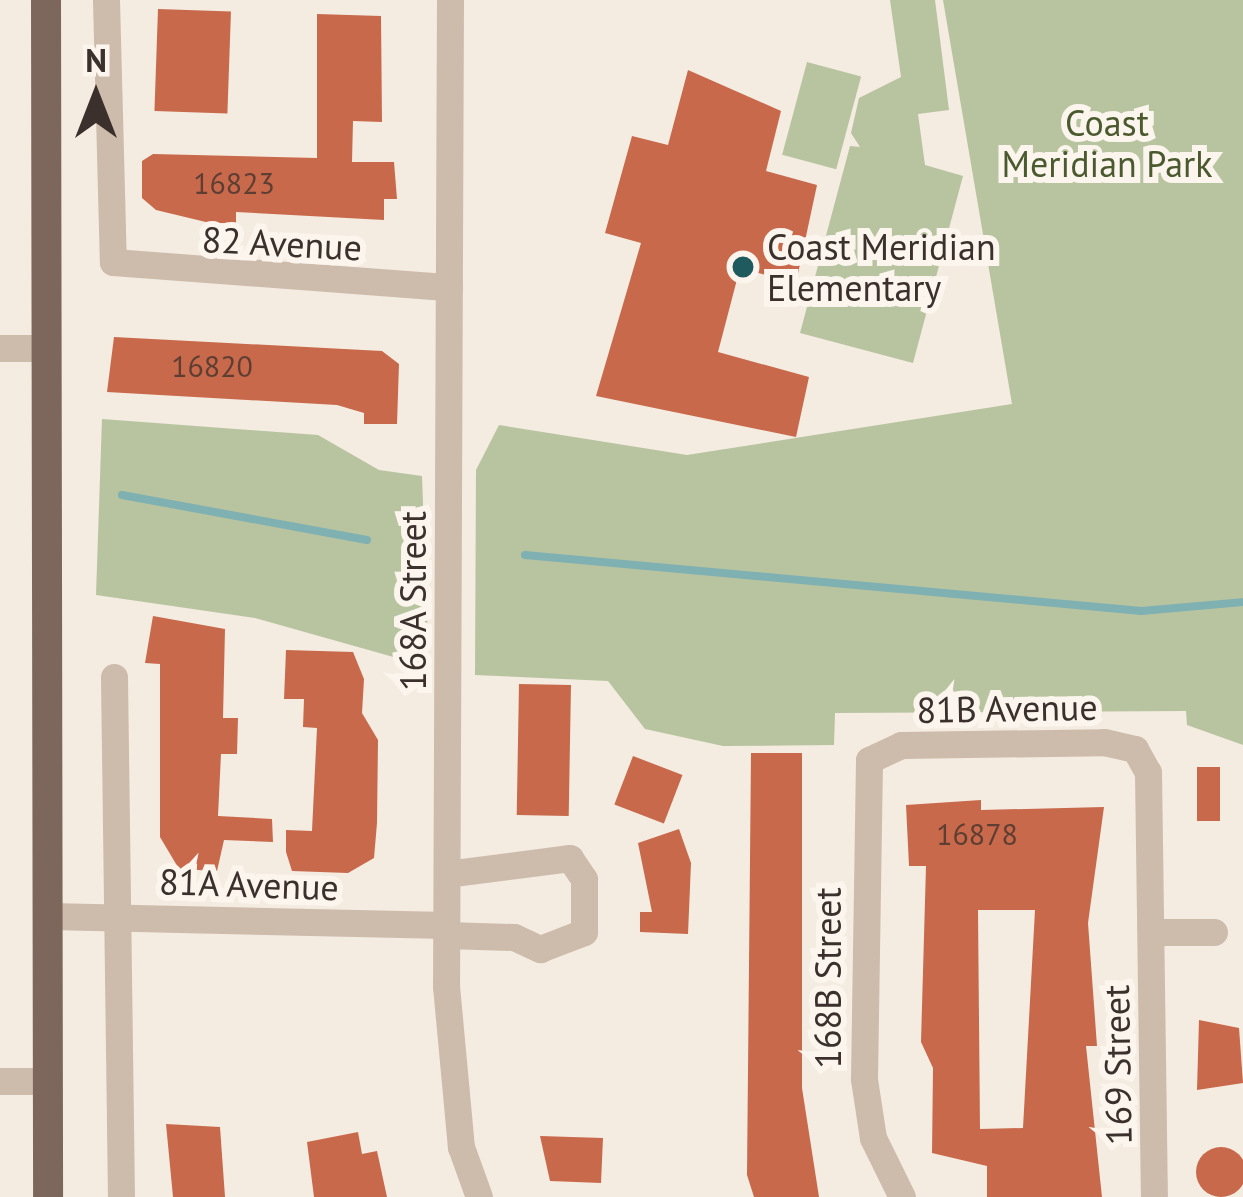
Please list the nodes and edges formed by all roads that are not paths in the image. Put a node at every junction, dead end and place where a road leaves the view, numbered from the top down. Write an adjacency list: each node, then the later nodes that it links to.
1 (46, 0): 6 (main road)
2 (106, 0): 4 (street, 82 Avenue)
3 (450, 0): 4 (street, 168A Street)
4 (449, 287): 10 (street, 168A Street)
5 (0, 348): 6 (street)
6 (47, 348): 11 (main road)
7 (113, 677): 12 (street)
8 (873, 753): 9 (street, 81B Avenue); 21 (street, 168B Street)
9 (1141, 753): 14 (street, 169 Street)
10 (447, 874): 13 (street, 168A Street); 13 (street, 81A Avenue)
11 (49, 916): 12 (street, 81A Avenue); 17 (main road)
12 (117, 917): 13 (street, 81A Avenue); 19 (street)
13 (446, 930): 20 (street, 168A Street)
14 (1152, 932): 15 (street); 22 (street, 169 Street)
15 (1214, 932)
16 (0, 1081): 17 (street)
17 (46, 1081): 18 (main road)
18 (47, 1197)
19 (121, 1197)
20 (479, 1197)
21 (902, 1197)
22 (1154, 1197)

